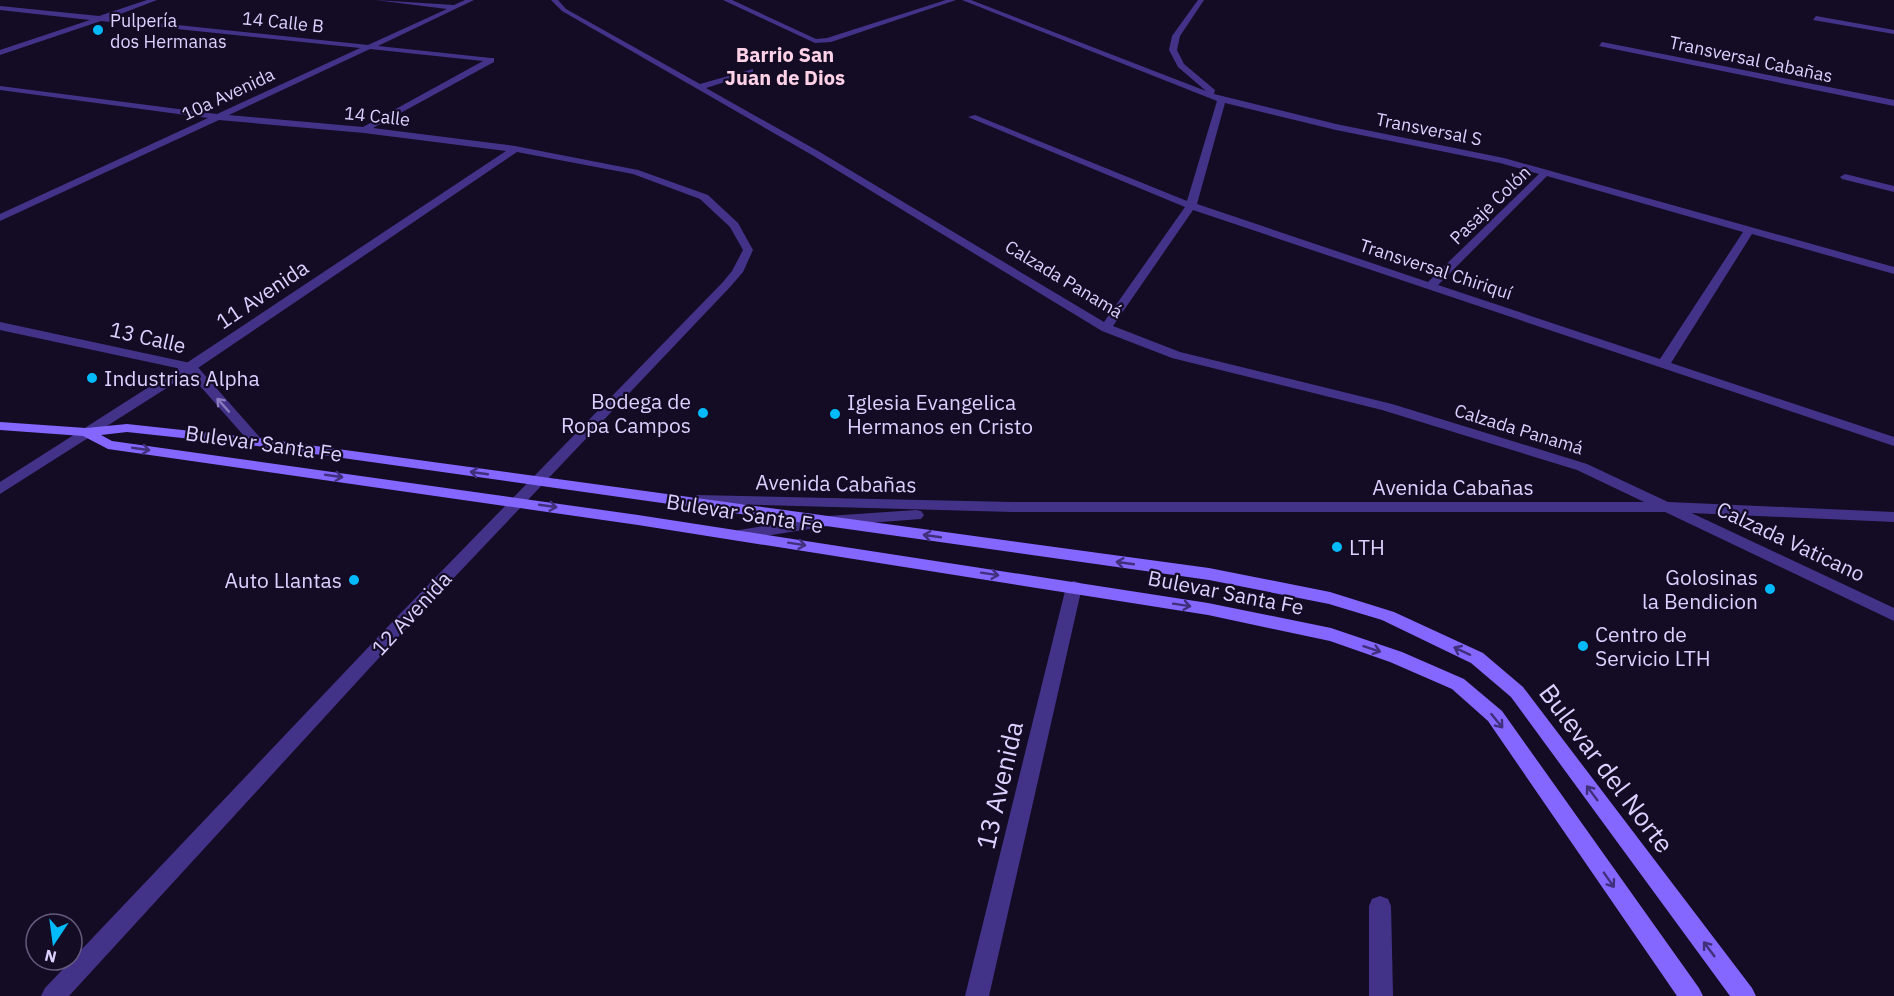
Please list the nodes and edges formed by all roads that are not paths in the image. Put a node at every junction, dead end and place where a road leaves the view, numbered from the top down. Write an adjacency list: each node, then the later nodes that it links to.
1 (154, 0): 12 (street)
2 (378, 0): 10 (street)
3 (471, 0): 10 (street, 10a Avenida)
4 (554, 0): 19 (street, Calzada Panamá)
5 (726, 0): 6 (street)
6 (953, 0)
7 (989, 0): 9 (street)
8 (1202, 0): 21 (street)
9 (969, 1): 21 (street, Transversal S)
10 (453, 7): 16 (street, 10a Avenida)
11 (0, 8): 12 (street, 14 Calle B)
12 (100, 18): 16 (street, 14 Calle B); 17 (street)
13 (1816, 18): 14 (street)
14 (1894, 32)
15 (1602, 44): 22 (street, Transversal Cabañas)
16 (369, 46): 23 (street, 10a Avenida); 25 (street, 14 Calle B)
17 (0, 53)
18 (750, 71): 19 (street)
19 (700, 87): 37 (street, Calzada Panamá)
20 (0, 88): 23 (street, 14 Calle)
21 (1222, 100): 27 (street, Transversal S); 30 (street)
22 (1894, 103)
23 (218, 117): 25 (street, 14 Calle); 31 (street, 10a Avenida)
24 (972, 117): 30 (street, Transversal Chiriquí)
25 (364, 130): 26 (street, 14 Calle)
26 (515, 149): 32 (street, 14 Calle); 39 (street, 11 Avenida)
27 (1546, 172): 33 (street, Transversal S); 35 (street, Pasaje Colón)
28 (1845, 177): 29 (street)
29 (1894, 189)
30 (1191, 206): 35 (street, Transversal Chiriquí); 37 (street)
31 (0, 218)
32 (734, 225): 44 (street, 12 Avenida)
33 (1750, 229): 34 (street, Transversal S); 38 (street)
34 (1894, 271)
35 (1430, 286): 38 (street, Transversal Chiriquí)
36 (0, 326): 39 (street, 13 Calle)
37 (1106, 328): 49 (street, Calzada Panamá)
38 (1665, 363): 43 (street, Transversal Chiriquí)
39 (190, 367): 41 (street, 11 Avenida); 42 (street, 13 Calle, one-way to 39)
40 (0, 426): 41 (main road, Bulevar Santa Fe)
41 (86, 432): 42 (main road, Bulevar Santa Fe); 45 (street, 11 Avenida); 47 (main road, Bulevar Santa Fe, one-way to 47)
42 (257, 442): 44 (main road, Bulevar Santa Fe, one-way to 42)
43 (1894, 442)
44 (537, 481): 46 (main road, Bulevar Santa Fe); 47 (street, 12 Avenida)
45 (0, 489)
46 (660, 498): 48 (street, Avenida Cabañas); 51 (main road, Bulevar Santa Fe)
47 (516, 502): 52 (main road, Bulevar Santa Fe, one-way to 52); 57 (street, 12 Avenida)
48 (1012, 507): 49 (street, Avenida Cabañas); 51 (street, Avenida Cabañas)
49 (1669, 507): 50 (street, Avenida Cabañas); 54 (street, Calzada Vaticano)
50 (1894, 517)
51 (828, 521): 52 (street, Avenida Cabañas); 55 (main road, Bulevar Santa Fe, one-way to 51)
52 (739, 535): 53 (main road, Bulevar Santa Fe, one-way to 53)
53 (1074, 587): 58 (street, 13 Avenida); 60 (main road, Bulevar Santa Fe, one-way to 60)
54 (1894, 615)
55 (1388, 616): 61 (main road, Bulevar del Norte, one-way to 55)
56 (1380, 906): 59 (street)
57 (53, 996)
58 (977, 996)
59 (1382, 996)
60 (1691, 996)
61 (1744, 996)

